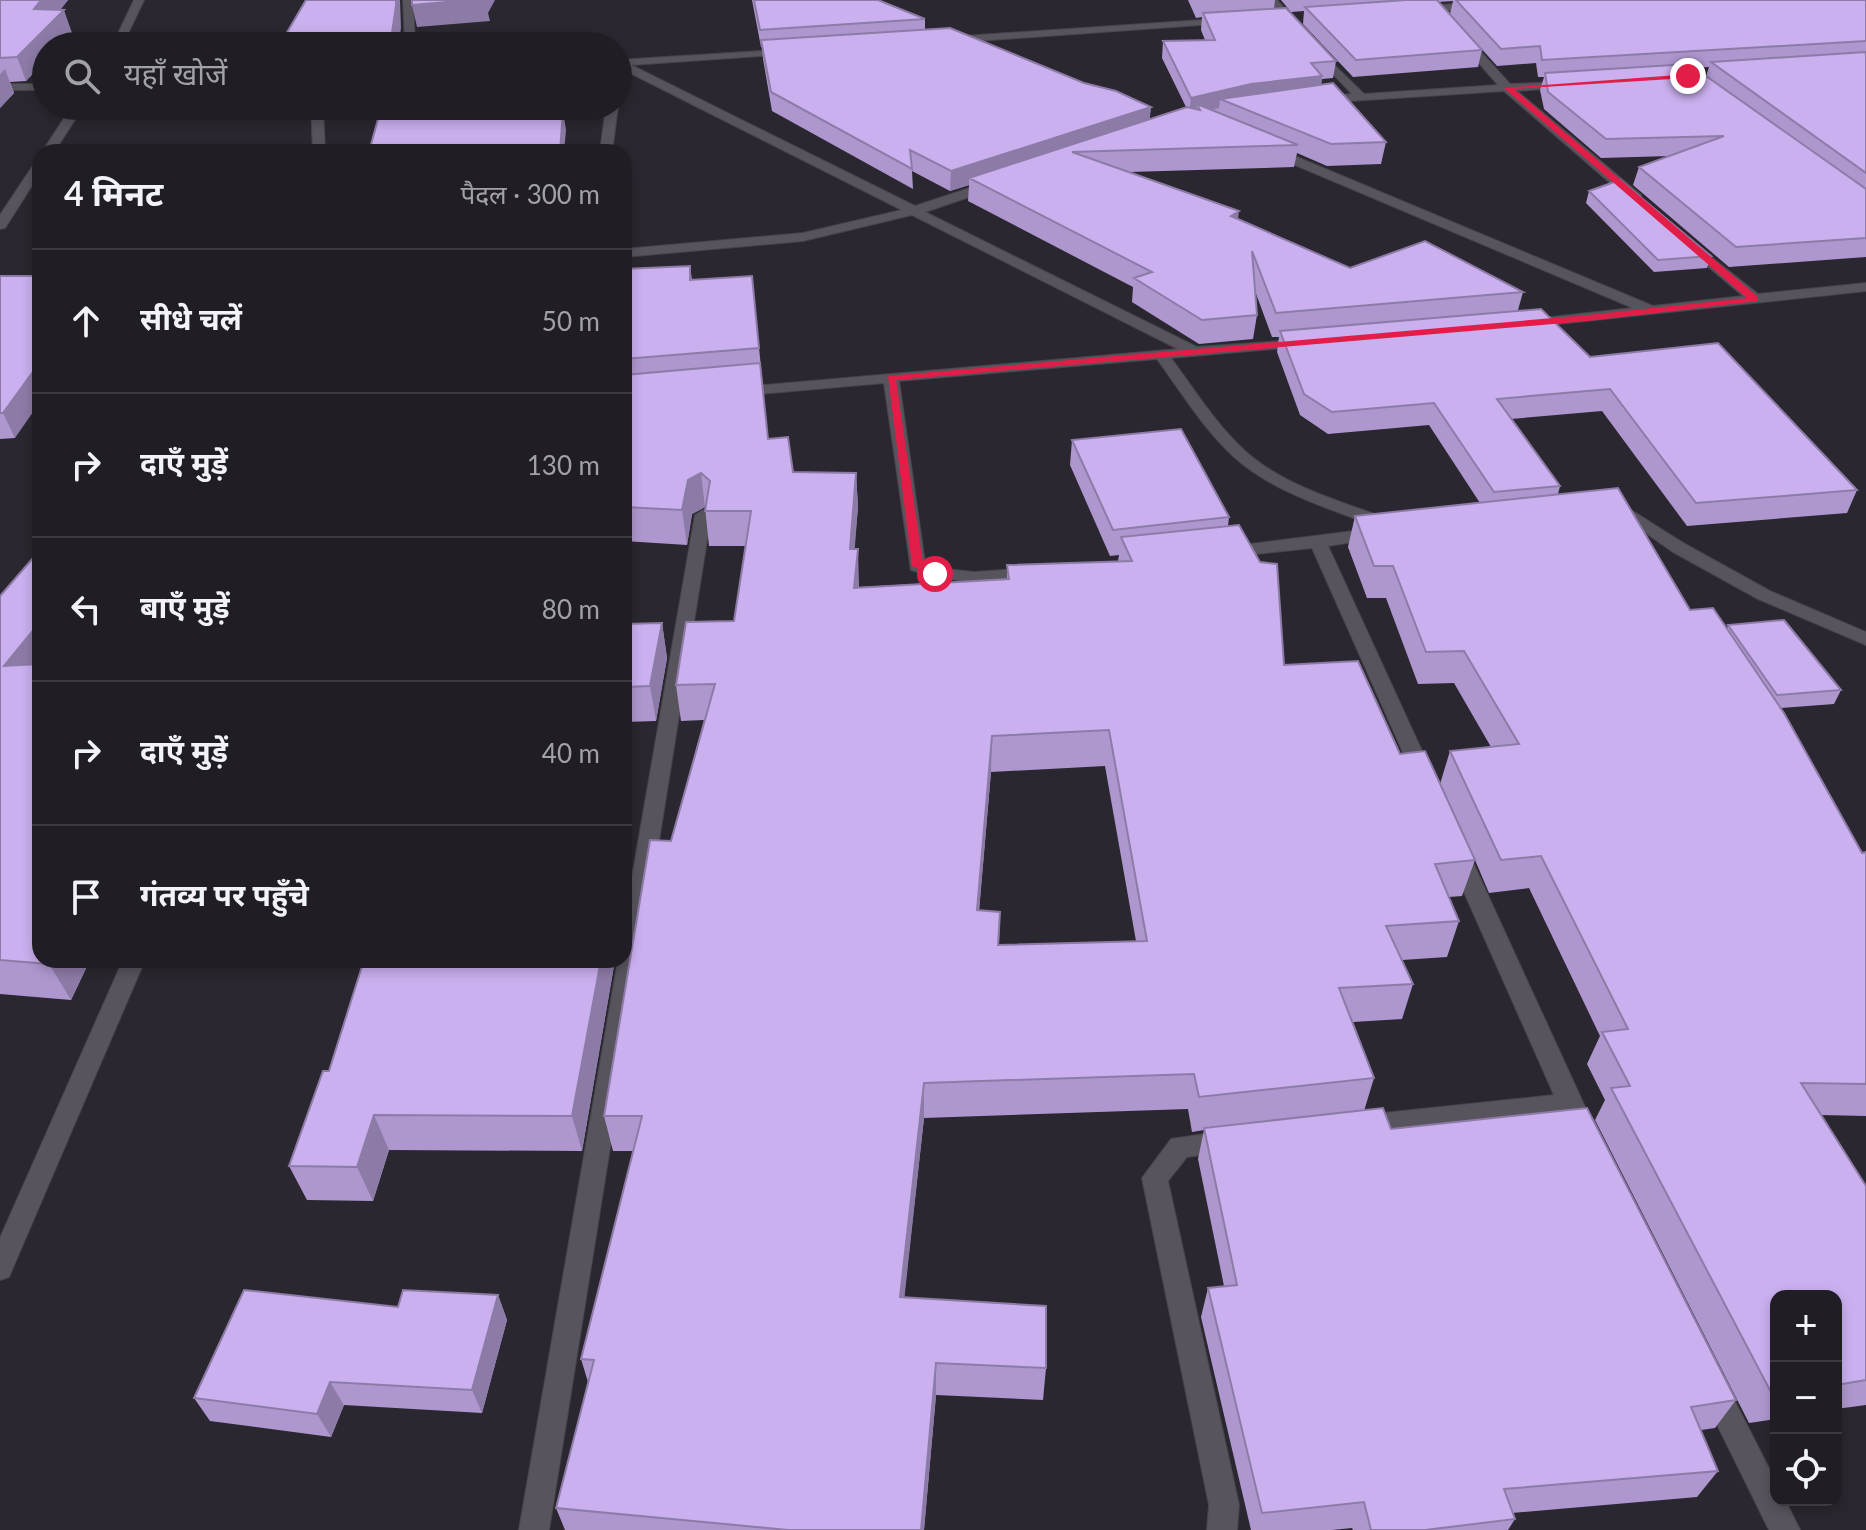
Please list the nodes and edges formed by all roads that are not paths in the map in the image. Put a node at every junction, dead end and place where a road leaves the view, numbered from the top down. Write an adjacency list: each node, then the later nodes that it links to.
1 (139, 0): 11 (street)
2 (408, 0): 12 (street)
3 (1271, 0): 8 (street)
4 (1500, 3): 5 (street)
5 (1436, 8): 6 (street); 22 (street)
6 (1421, 9)
7 (1300, 15): 8 (street)
8 (1285, 16): 9 (street); 23 (street)
9 (1269, 17)
10 (1238, 20): 13 (street)
11 (124, 32)
12 (409, 32)
13 (972, 38): 14 (street); 16 (street)
14 (941, 41)
15 (801, 50): 17 (street)
16 (1000, 51)
17 (632, 62)
18 (632, 70): 35 (street)
19 (1583, 83): 22 (street)
20 (0, 87): 21 (street)
21 (32, 87)
22 (1507, 88): 23 (street); 34 (street)
23 (1359, 95): 24 (street)
24 (1312, 100)
25 (69, 120): 28 (street)
26 (318, 120): 29 (street)
27 (610, 120): 30 (street)
28 (53, 144)
29 (319, 144)
30 (607, 144)
31 (1266, 148): 41 (street)
32 (32, 176): 36 (street)
33 (1004, 181): 35 (street)
34 (1649, 209)
35 (914, 211): 38 (street); 44 (street)
36 (0, 225)
37 (1684, 239): 40 (street)
38 (632, 252)
39 (1866, 287): 40 (street)
40 (1755, 299): 41 (street)
41 (1653, 310): 42 (street)
42 (1509, 325)
43 (1321, 341): 44 (street)
44 (1195, 352): 45 (street)
45 (1161, 355): 46 (street); 51 (street)
46 (891, 378): 47 (street); 54 (street)
47 (718, 393)
48 (1623, 510): 49 (street); 52 (street); 55 (street)
49 (1593, 513)
50 (703, 515): 58 (street)
51 (1318, 542): 53 (street); 56 (street)
52 (1649, 549)
53 (1209, 554)
54 (1052, 571)
55 (1866, 639)
56 (1428, 787)
57 (1454, 845): 61 (street)
58 (632, 941)
59 (131, 968): 65 (street)
60 (628, 968): 67 (street)
61 (1570, 1104): 62 (street); 64 (street)
62 (1336, 1130)
63 (1243, 1140): 68 (street)
64 (1599, 1161)
65 (0, 1268)
66 (1706, 1374): 69 (street)
67 (534, 1530)
68 (1222, 1530)
69 (1785, 1530)

